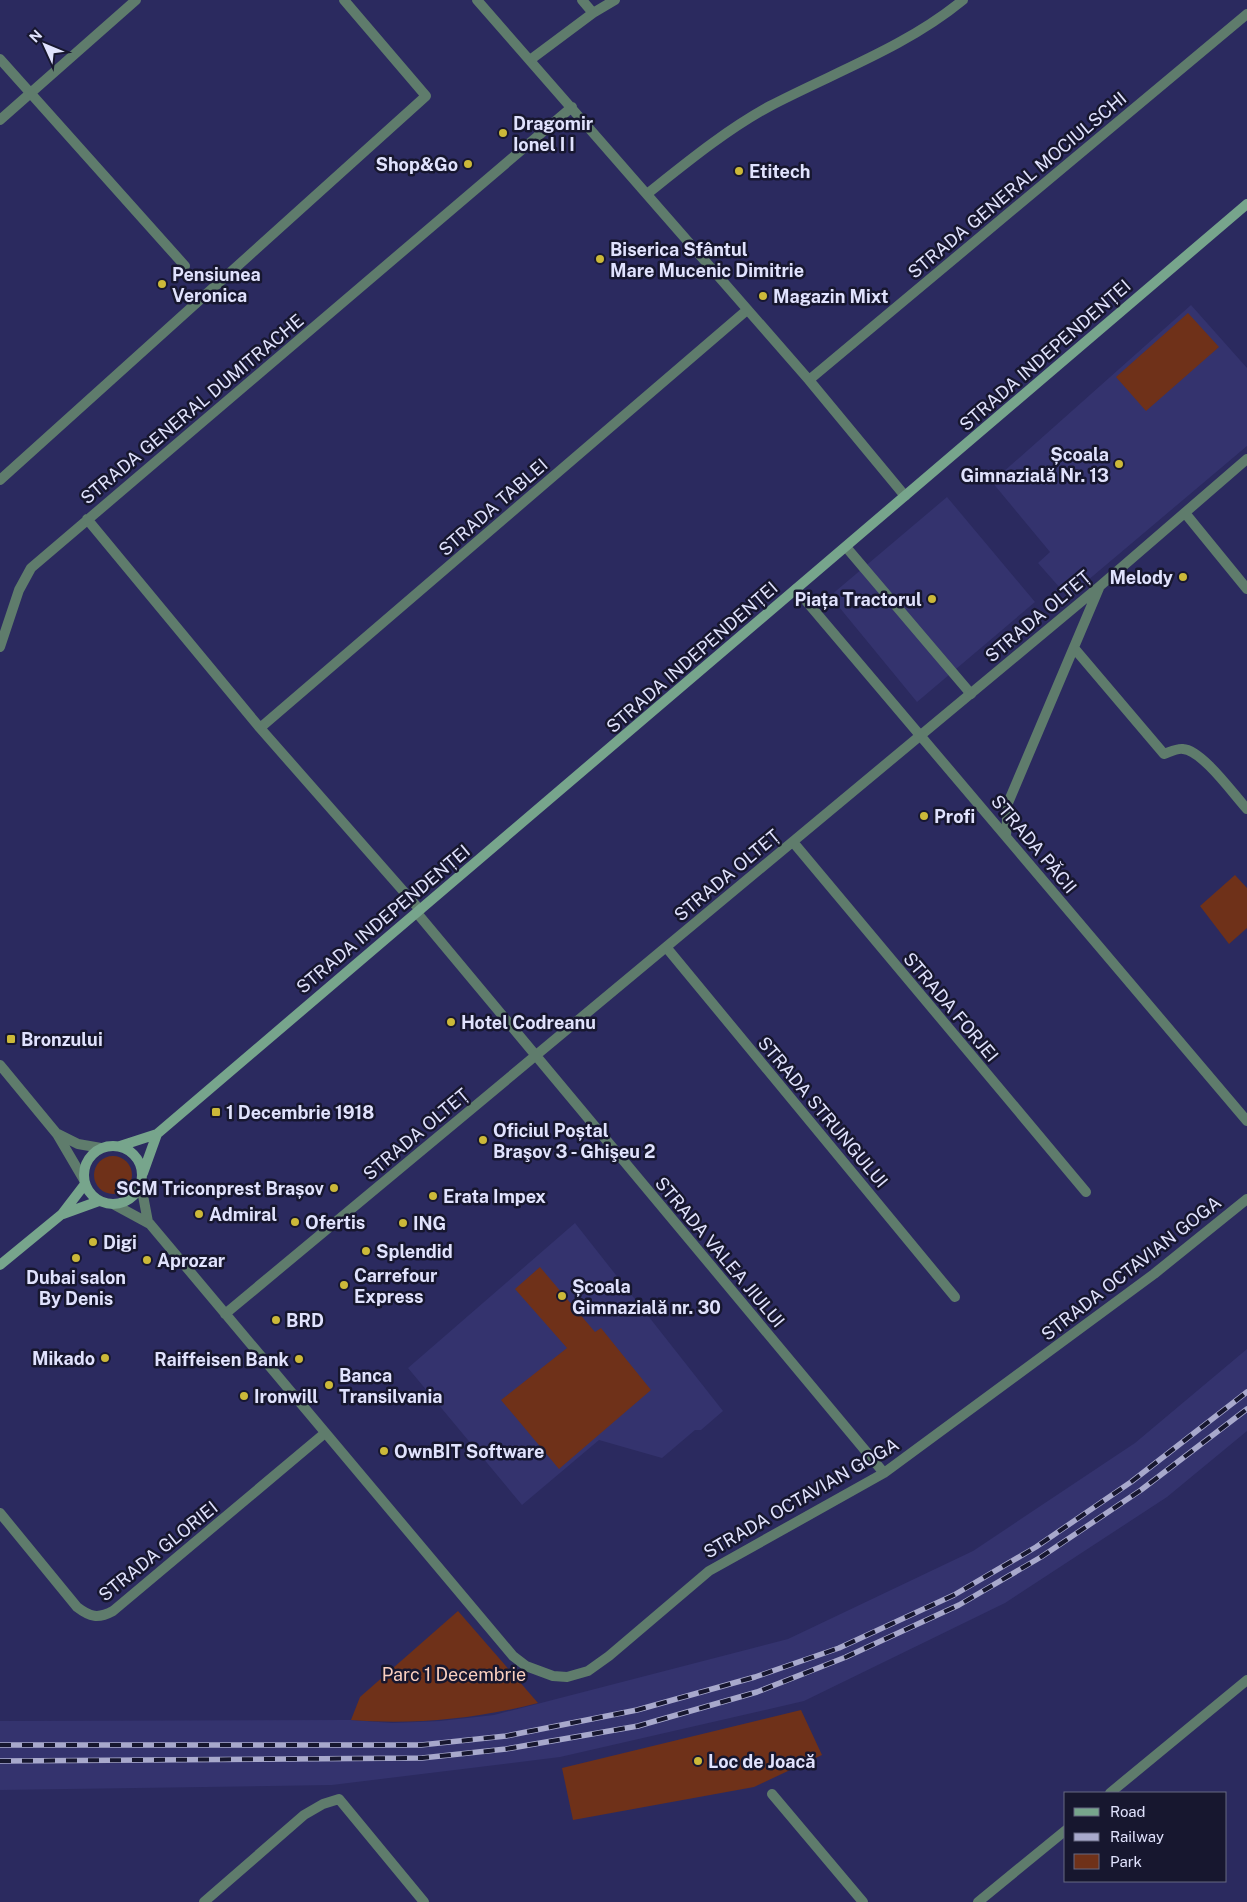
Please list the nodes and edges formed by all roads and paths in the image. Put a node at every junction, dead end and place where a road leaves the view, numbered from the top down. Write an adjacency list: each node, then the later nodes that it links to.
1 (136, 0): 11 (street)
2 (344, 0): 20 (street)
3 (477, 0): 10 (street)
4 (582, 0): 7 (street)
5 (614, 0): 7 (street)
6 (963, 0): 14 (street)
7 (593, 13): 10 (street)
8 (1247, 14): 18 (street, STRADA GENERAL MOCIULSCHI)
9 (0, 59): 11 (street)
10 (530, 60): 12 (street)
11 (30, 93): 13 (street); 16 (street)
12 (572, 107): 14 (street); 23 (street, STRADA GENERAL DUMITRACHE)
13 (0, 120)
14 (647, 194): 17 (street)
15 (1247, 204): 21 (main road, STRADA INDEPENDENȚEI)
16 (185, 266)
17 (748, 310): 18 (street); 31 (street, STRADA TABLEI)
18 (808, 380): 21 (street)
19 (1247, 459): 22 (street, STRADA OLTEȚ)
20 (0, 480)
21 (905, 496): 24 (main road, STRADA INDEPENDENȚEI)
22 (1185, 513): 25 (street, STRADA OLTEȚ); 27 (street)
23 (87, 519): 28 (street); 31 (street, STRADA GENERAL DUMITRACHE)
24 (846, 546): 26 (main road, STRADA INDEPENDENȚEI); 30 (street)
25 (1100, 586): 29 (street); 30 (street, STRADA OLTEȚ)
26 (796, 589): 32 (street, STRADA PĂCII); 36 (main road, STRADA INDEPENDENȚEI)
27 (1247, 589)
28 (0, 647)
29 (1074, 648): 33 (street); 34 (street)
30 (971, 694): 32 (street, STRADA OLTEȚ)
31 (260, 728): 36 (street, STRADA GENERAL DUMITRACHE)
32 (921, 735): 34 (street, STRADA PĂCII); 35 (street, STRADA OLTEȚ)
33 (1247, 809)
34 (1006, 836): 40 (street, STRADA PĂCII)
35 (793, 842): 37 (street, STRADA OLTEȚ); 48 (street, STRADA FORJEI)
36 (418, 911): 38 (street, STRADA VALEA JIULUI); 42 (main road, STRADA INDEPENDENȚEI)
37 (666, 947): 38 (street, STRADA OLTEȚ); 55 (street, STRADA STRUNGULUI)
38 (536, 1055): 56 (street, STRADA OLTEȚ); 58 (street, STRADA VALEA JIULUI)
39 (0, 1065): 41 (street)
40 (1247, 1121)
41 (57, 1134): 44 (street); 46 (street)
42 (157, 1134): 43 (main road, STRADA INDEPENDENȚEI); 45 (main road)
43 (120, 1146): 44 (main road); 45 (main road)
44 (101, 1148): 46 (main road)
45 (143, 1174): 47 (main road)
46 (84, 1182): 50 (main road); 52 (main road)
47 (141, 1185): 51 (main road); 53 (street)
48 (1086, 1192)
49 (1247, 1199): 58 (street, STRADA OCTAVIAN GOGA)
50 (100, 1202): 51 (main road); 52 (main road)
51 (115, 1205): 53 (street)
52 (62, 1214): 54 (main road)
53 (148, 1222): 56 (street, STRADA OCTAVIAN GOGA)
54 (0, 1266)
55 (955, 1297)
56 (225, 1314): 57 (street, STRADA OCTAVIAN GOGA)
57 (325, 1433): 58 (street, STRADA OCTAVIAN GOGA); 59 (street, STRADA GLORIEI)
58 (884, 1473)
59 (0, 1513)
60 (1247, 1680): 61 (street)
61 (1111, 1792)
62 (772, 1794): 66 (street)
63 (1064, 1832): 67 (street)
64 (204, 1902): 65 (street)
65 (424, 1902)
66 (863, 1902)
67 (978, 1902)

